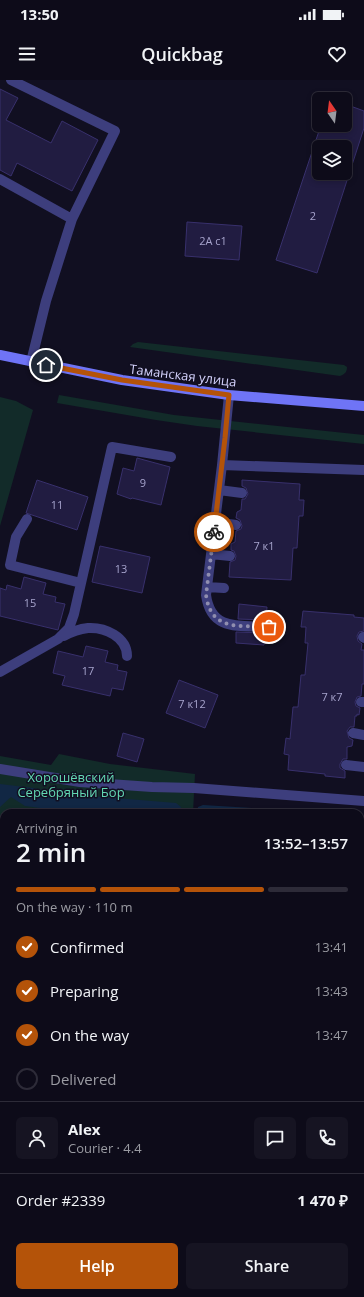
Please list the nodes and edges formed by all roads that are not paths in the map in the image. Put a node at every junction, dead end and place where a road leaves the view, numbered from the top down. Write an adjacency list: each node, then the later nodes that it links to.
1 (11, 80): 3 (lane)
2 (0, 179): 3 (lane)
3 (72, 219): 5 (lane)
4 (0, 355): 5 (street, Таманская улица)
5 (31, 362): 6 (street, Таманская улица)
6 (229, 395): 7 (street, Таманская улица); 9 (lane)
7 (364, 406)
8 (170, 457): 18 (lane)
9 (222, 465): 10 (lane); 11 (lane)
10 (364, 470)
11 (219, 490): 12 (lane); 14 (lane)
12 (242, 492)
13 (26, 519): 18 (lane)
14 (215, 522): 15 (lane); 16 (lane)
15 (236, 524)
16 (211, 554): 17 (lane); 19 (lane)
17 (230, 556)
18 (81, 583): 22 (lane)
19 (207, 587): 20 (lane); 21 (lane)
20 (224, 588)
21 (269, 627)
22 (58, 639): 23 (lane); 24 (lane)
23 (127, 656)
24 (0, 672)
25 (353, 733): 26 (lane)
26 (364, 735)
27 (346, 765): 28 (lane)
28 (364, 767)
29 (0, 769): 30 (lane)
30 (364, 801)

